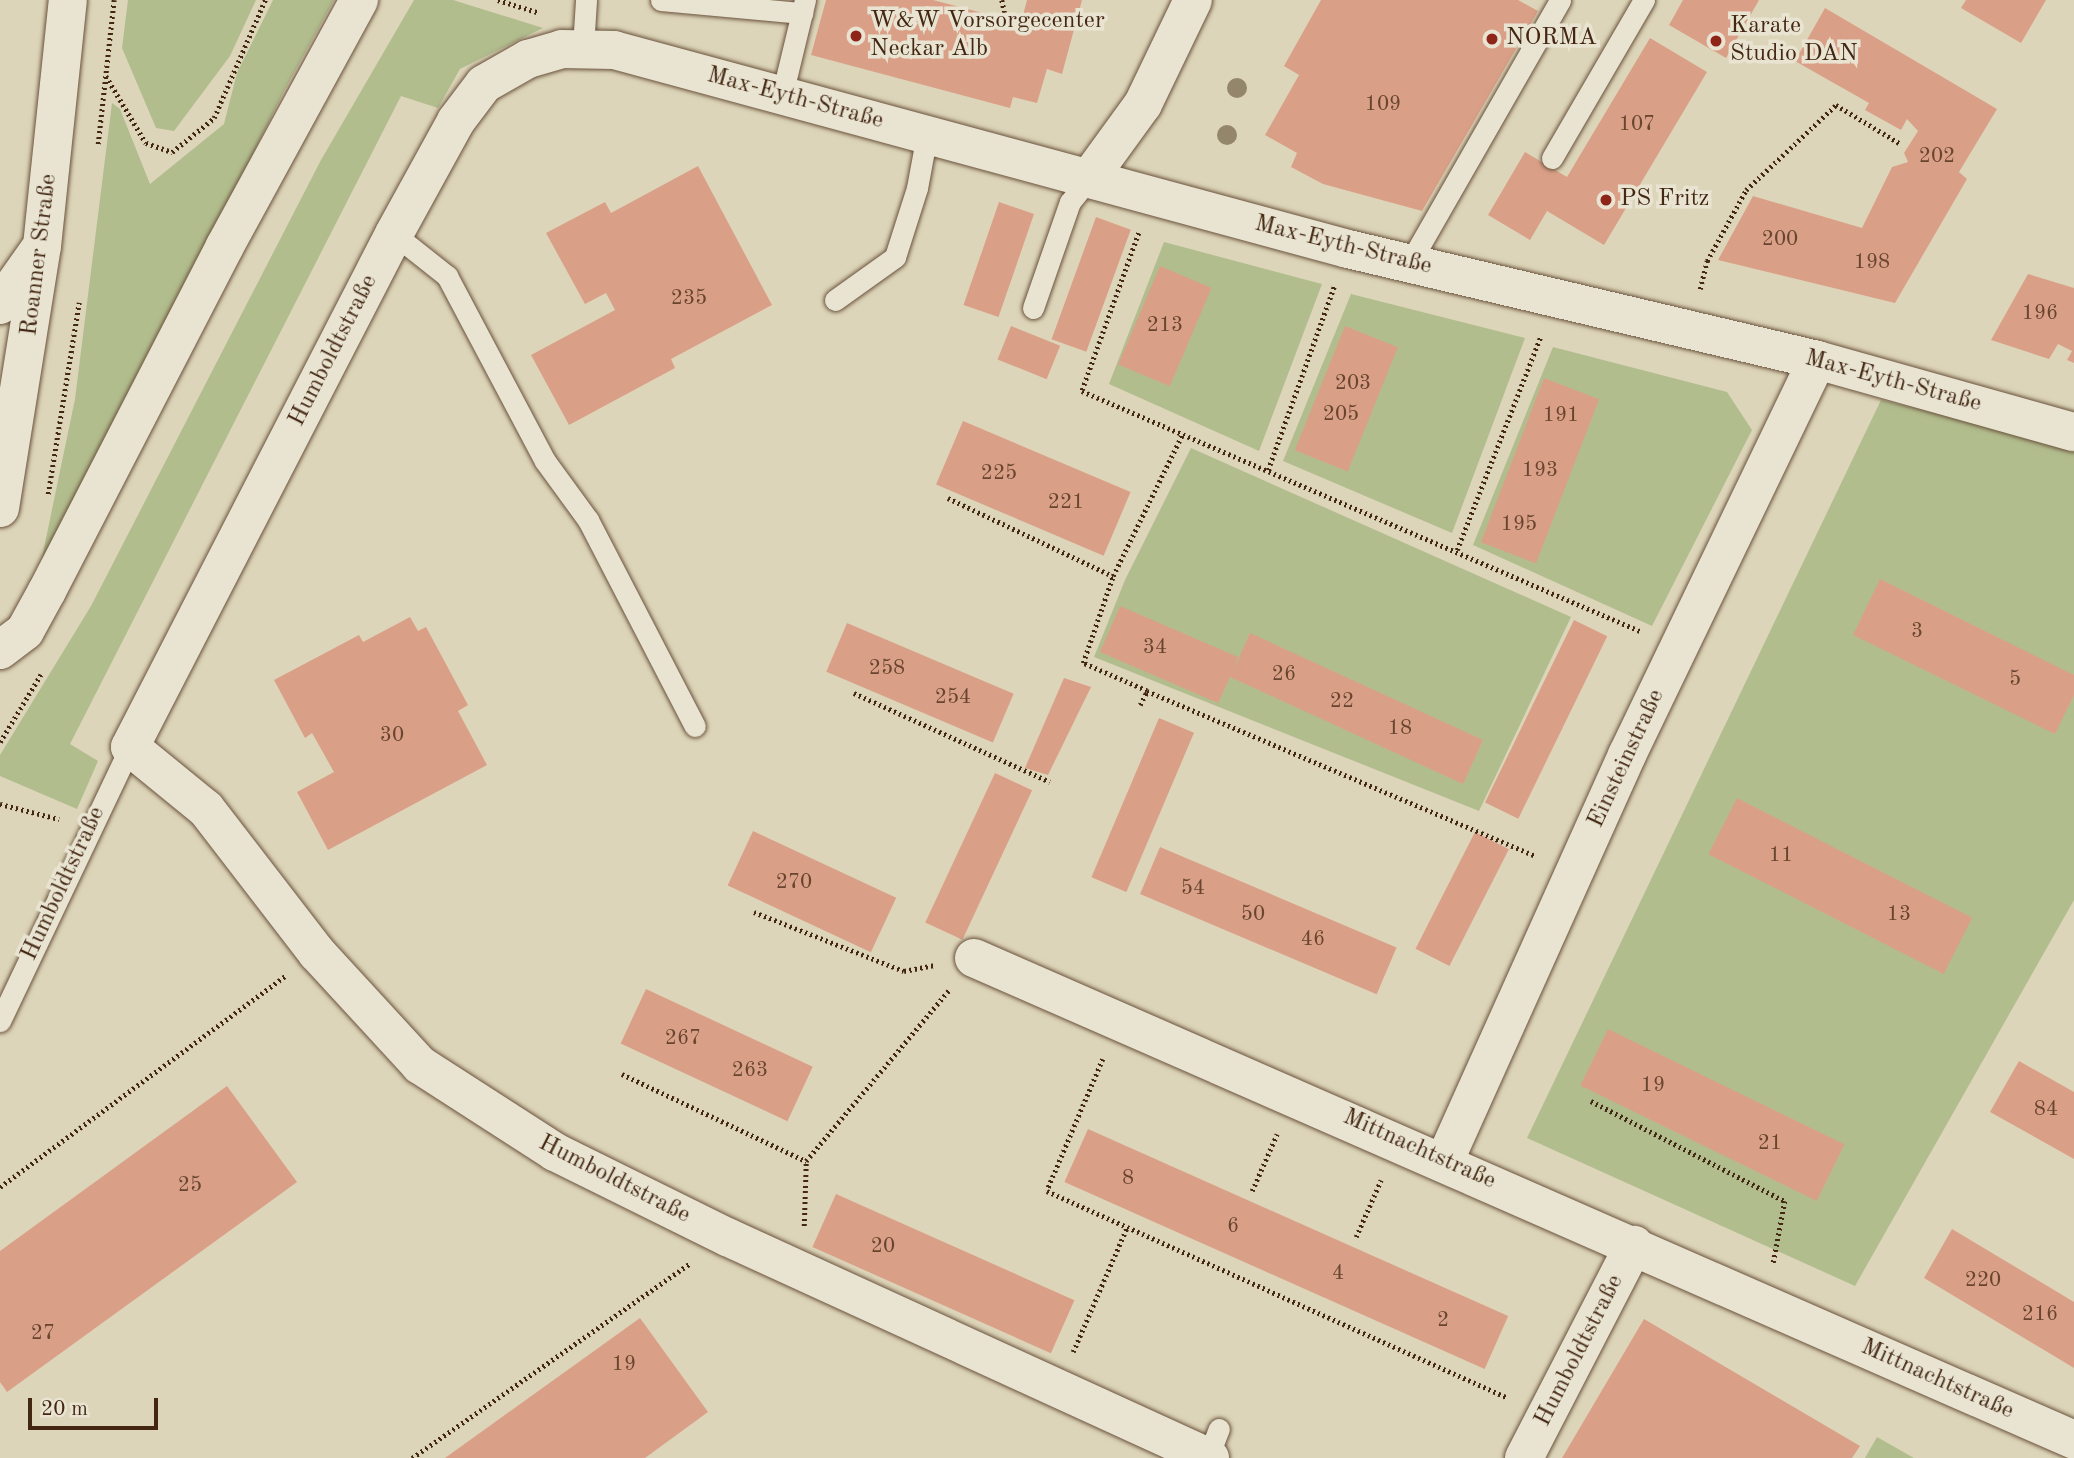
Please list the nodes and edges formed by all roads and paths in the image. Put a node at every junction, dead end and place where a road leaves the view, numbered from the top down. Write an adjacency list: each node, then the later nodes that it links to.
1 (68, 0): 23 (street, Roanner Straße)
2 (114, 0): 14 (path)
3 (265, 0): 14 (path)
4 (359, 0): 40 (street)
5 (586, 0): 13 (lane)
6 (662, 0): 11 (lane)
7 (1002, 0): 12 (path)
8 (1193, 0): 20 (street)
9 (1560, 0): 25 (lane)
10 (1644, 0): 19 (lane)
11 (803, 6): 15 (lane)
12 (1006, 19)
13 (598, 49): 15 (street, Max-Eyth-Straße); 22 (street, Humboldtstraße)
14 (106, 76): 18 (path)
15 (782, 96): 16 (street, Max-Eyth-Straße)
16 (927, 134): 20 (street, Max-Eyth-Straße); 27 (lane)
17 (1899, 143): 30 (path)
18 (96, 157)
19 (1552, 158)
20 (1090, 177): 21 (street, Max-Eyth-Straße); 29 (lane)
21 (1153, 195): 24 (street, Max-Eyth-Straße); 33 (path)
22 (394, 234): 44 (lane); 45 (street, Humboldtstraße)
23 (42, 246): 28 (street); 36 (street, Roanner Straße)
24 (1348, 249): 25 (street, Max-Eyth-Straße); 34 (path)
25 (1409, 264): 26 (street, Max-Eyth-Straße)
26 (1556, 297): 30 (street, Max-Eyth-Straße); 37 (path)
27 (835, 300)
28 (0, 305)
29 (1033, 308)
30 (1689, 329): 31 (street, Max-Eyth-Straße)
31 (1817, 360): 32 (street, Max-Eyth-Straße); 39 (street, Einsteinstraße)
32 (2074, 432)
33 (1182, 435): 34 (path); 38 (path)
34 (1268, 470): 37 (path)
35 (948, 498): 38 (path)
36 (0, 508)
37 (1457, 550): 39 (path)
38 (1113, 576): 41 (path)
39 (1678, 648): 49 (street, Einsteinstraße)
40 (0, 650)
41 (1147, 691): 43 (path); 49 (path)
42 (854, 693): 46 (path)
43 (1140, 705)
44 (695, 726)
45 (130, 747): 48 (lane, Humboldtstraße); 51 (street, Humboldtstraße)
46 (1050, 782)
47 (0, 804): 48 (path)
48 (90, 827): 53 (lane, Humboldtstraße)
49 (1574, 872): 59 (street, Einsteinstraße)
50 (754, 912): 52 (path)
51 (317, 953): 61 (path); 64 (street, Humboldtstraße)
52 (974, 958): 54 (street, Mittnachtstraße); 60 (path)
53 (0, 1021)
54 (1119, 1021): 56 (street, Mittnachtstraße); 63 (path)
55 (622, 1074): 60 (path)
56 (1294, 1095): 58 (street, Mittnachtstraße); 62 (path)
57 (1591, 1101): 68 (path)
58 (1398, 1140): 59 (street, Mittnachtstraße); 65 (path)
59 (1445, 1160): 66 (street, Mittnachtstraße)
60 (806, 1161): 67 (path)
61 (0, 1187)
62 (1252, 1191)
63 (1127, 1227): 69 (path); 70 (path)
64 (727, 1237): 67 (street, Humboldtstraße); 73 (path)
65 (1356, 1237)
66 (1634, 1245): 68 (street, Mittnachtstraße); 70 (street, Humboldtstraße)
67 (802, 1271): 69 (street, Humboldtstraße)
68 (1765, 1304): 71 (street, Mittnachtstraße)
69 (1057, 1387): 72 (street, Humboldtstraße)
70 (1547, 1416): 74 (street, Humboldtstraße)
71 (2074, 1440)
72 (1212, 1448)
73 (412, 1458)
74 (1524, 1458)

